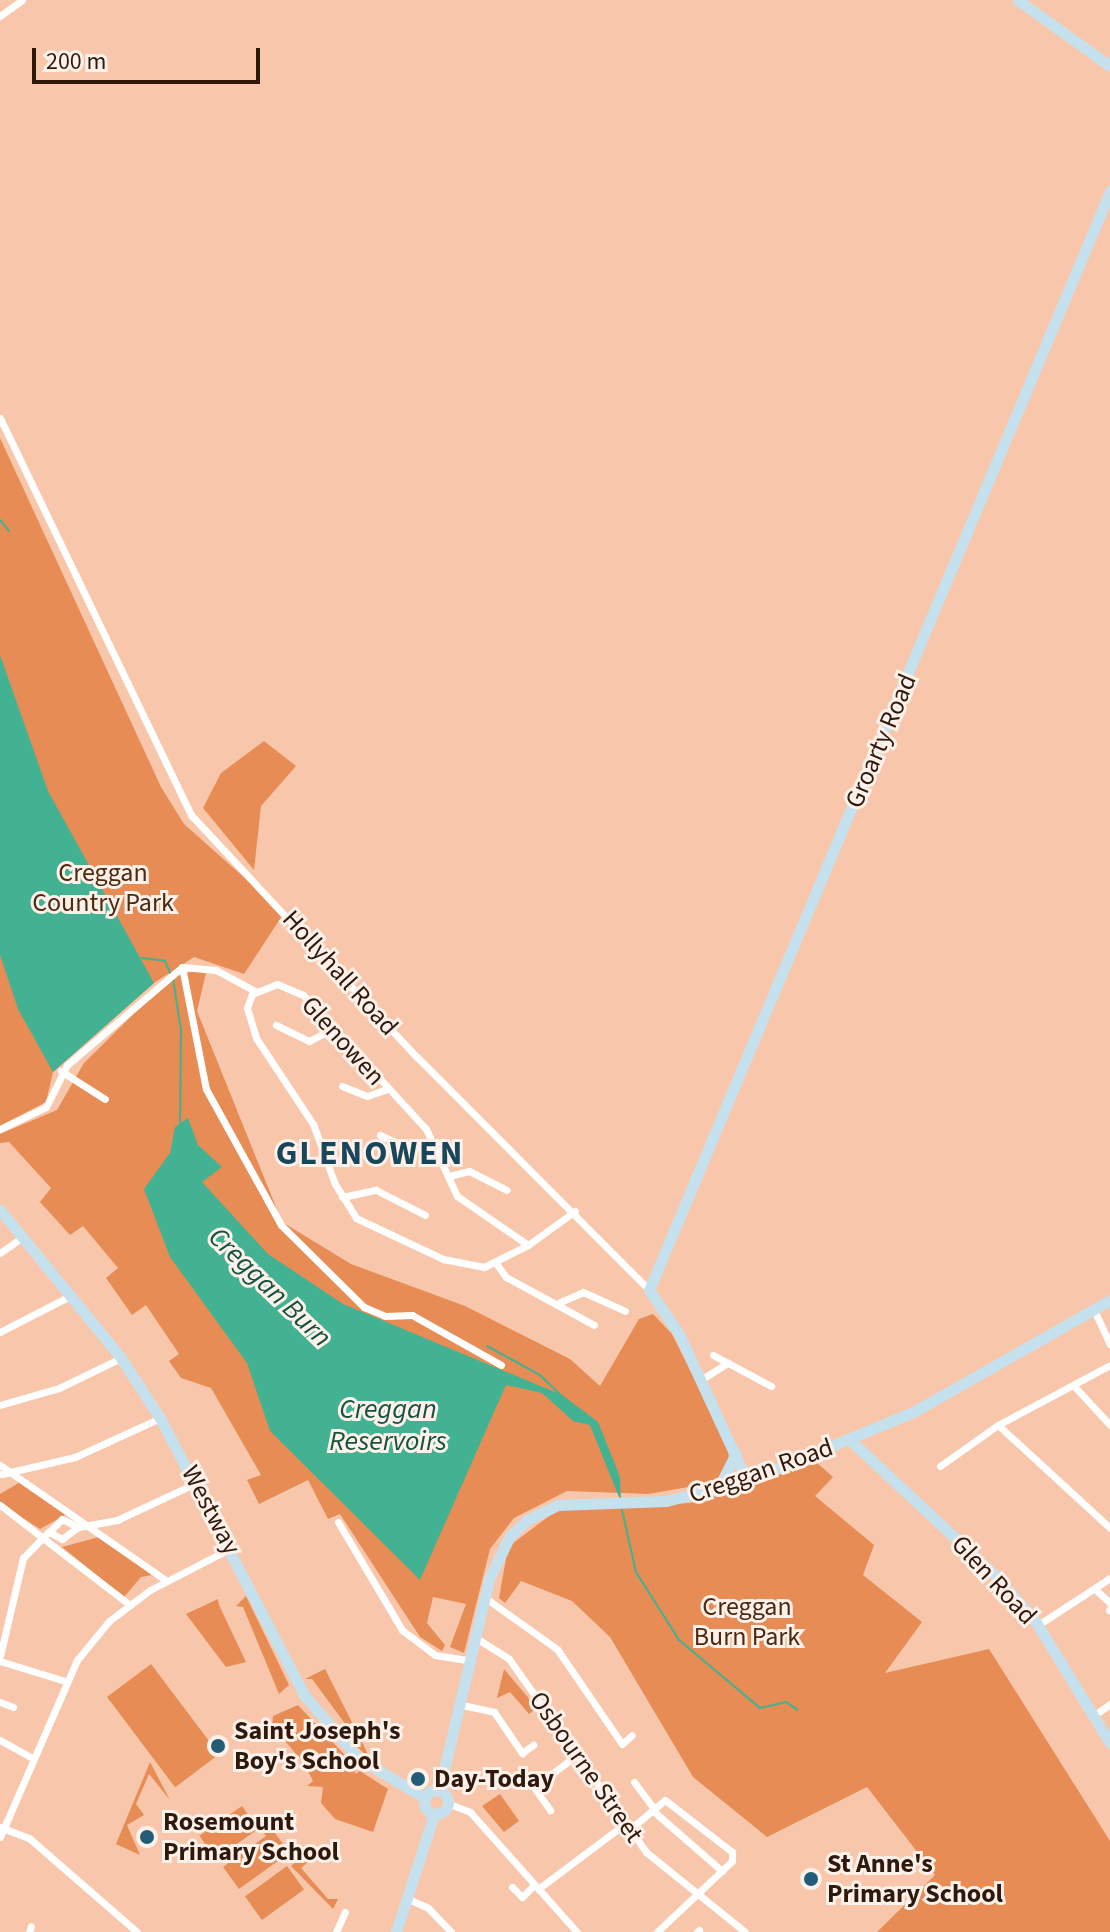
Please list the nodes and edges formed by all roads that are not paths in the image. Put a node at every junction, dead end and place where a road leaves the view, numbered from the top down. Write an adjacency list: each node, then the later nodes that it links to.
1 (22, 0): 3 (street)
2 (1018, 0): 4 (street)
3 (0, 16)
4 (1110, 66)
5 (1110, 191): 28 (street, Groarty Road)
6 (0, 418): 22 (street, Hollyhall Road)
7 (179, 969): 8 (street); 11 (street); 40 (street)
8 (255, 991): 10 (street, Glenowen); 20 (street)
9 (276, 1025): 10 (street)
10 (333, 1029): 13 (street, Glenowen)
11 (61, 1071): 14 (street); 15 (street)
12 (342, 1086): 13 (street)
13 (387, 1089): 17 (street, Glenowen)
14 (105, 1099)
15 (0, 1129)
16 (380, 1135): 17 (street)
17 (436, 1143): 18 (street, Glenowen)
18 (449, 1176): 19 (street); 25 (street, Glenowen)
19 (507, 1190)
20 (342, 1197): 23 (street); 27 (street)
21 (0, 1210): 24 (street, Westway)
22 (575, 1211): 25 (street); 28 (street, Hollyhall Road)
23 (425, 1215)
24 (24, 1236): 26 (street); 29 (street, Westway)
25 (528, 1245): 27 (street)
26 (0, 1253)
27 (495, 1262): 31 (street)
28 (649, 1290): 42 (street, Hollyhall Road)
29 (72, 1295): 35 (street); 38 (street, Westway)
30 (1110, 1300): 32 (street, Creggan Road)
31 (560, 1302): 33 (street); 34 (street)
32 (1094, 1310): 36 (street); 49 (street, Creggan Road)
33 (625, 1311)
34 (594, 1325)
35 (0, 1332)
36 (1110, 1345)
37 (713, 1355): 39 (street)
38 (121, 1358): 45 (street); 46 (street, Westway)
39 (728, 1363): 42 (street); 43 (street)
40 (501, 1365)
41 (1110, 1365): 44 (street)
42 (702, 1379): 50 (street, Hollyhall Road)
43 (771, 1386)
44 (1074, 1386): 47 (street); 48 (street)
45 (0, 1405)
46 (160, 1418): 52 (street); 54 (street, Westway)
47 (998, 1425): 51 (street); 60 (street)
48 (1110, 1425)
49 (850, 1440): 53 (street, Creggan Road); 69 (street, Glen Road)
50 (736, 1453): 53 (street, Hollyhall Road); 55 (street)
51 (940, 1466)
52 (2, 1472): 58 (street)
53 (747, 1481): 55 (street, Creggan Road)
54 (198, 1482): 58 (street); 62 (street, Westway)
55 (716, 1491): 66 (street, Creggan Road)
56 (0, 1505): 61 (street)
57 (338, 1522): 72 (street)
58 (90, 1526): 59 (street); 64 (street)
59 (78, 1527): 61 (street); 61 (street)
60 (1110, 1528)
61 (46, 1533): 68 (street); 71 (street)
62 (233, 1548): 64 (street); 89 (street, Westway)
63 (1110, 1578): 65 (street)
64 (167, 1581): 68 (street)
65 (1097, 1591): 67 (street); 69 (street)
66 (484, 1597): 70 (street, Creggan Road); 79 (street)
67 (1110, 1603)
68 (130, 1605): 73 (street)
69 (1038, 1625): 78 (street, Glen Road)
70 (476, 1638): 72 (street, Creggan Road); 83 (street, Osbourne Street)
71 (0, 1659): 73 (street)
72 (472, 1661): 76 (street, Creggan Road)
73 (65, 1681): 84 (street)
74 (0, 1702): 77 (street)
75 (1110, 1704): 78 (street)
76 (462, 1705): 82 (street); 88 (street, Creggan Road)
77 (13, 1707)
78 (1093, 1716): 81 (street, Glen Road)
79 (632, 1735)
80 (0, 1740): 84 (street)
81 (1110, 1743)
82 (533, 1745)
83 (577, 1755): 87 (street); 94 (street, Osbourne Street)
84 (32, 1758): 95 (street)
85 (526, 1776): 87 (street)
86 (634, 1782): 92 (street)
87 (534, 1787): 91 (street)
88 (439, 1791): 89 (street); 90 (street)
89 (425, 1798): 93 (street)
90 (447, 1803): 93 (street); 99 (street)
91 (550, 1810)
92 (653, 1810): 94 (street); 97 (street); 97 (street)
93 (434, 1814): 101 (street)
94 (628, 1826): 99 (street); 100 (street, Osbourne Street)
95 (2, 1828): 96 (street); 103 (street)
96 (0, 1837)
97 (722, 1871): 100 (street)
98 (512, 1887): 99 (street)
99 (536, 1887): 107 (street)
100 (698, 1896): 108 (street); 109 (street, Osbourne Street)
101 (406, 1898): 105 (street); 106 (street)
102 (345, 1912): 104 (street)
103 (137, 1932)
104 (336, 1932)
105 (396, 1932)
106 (451, 1932)
107 (577, 1932)
108 (657, 1932)
109 (745, 1932)

